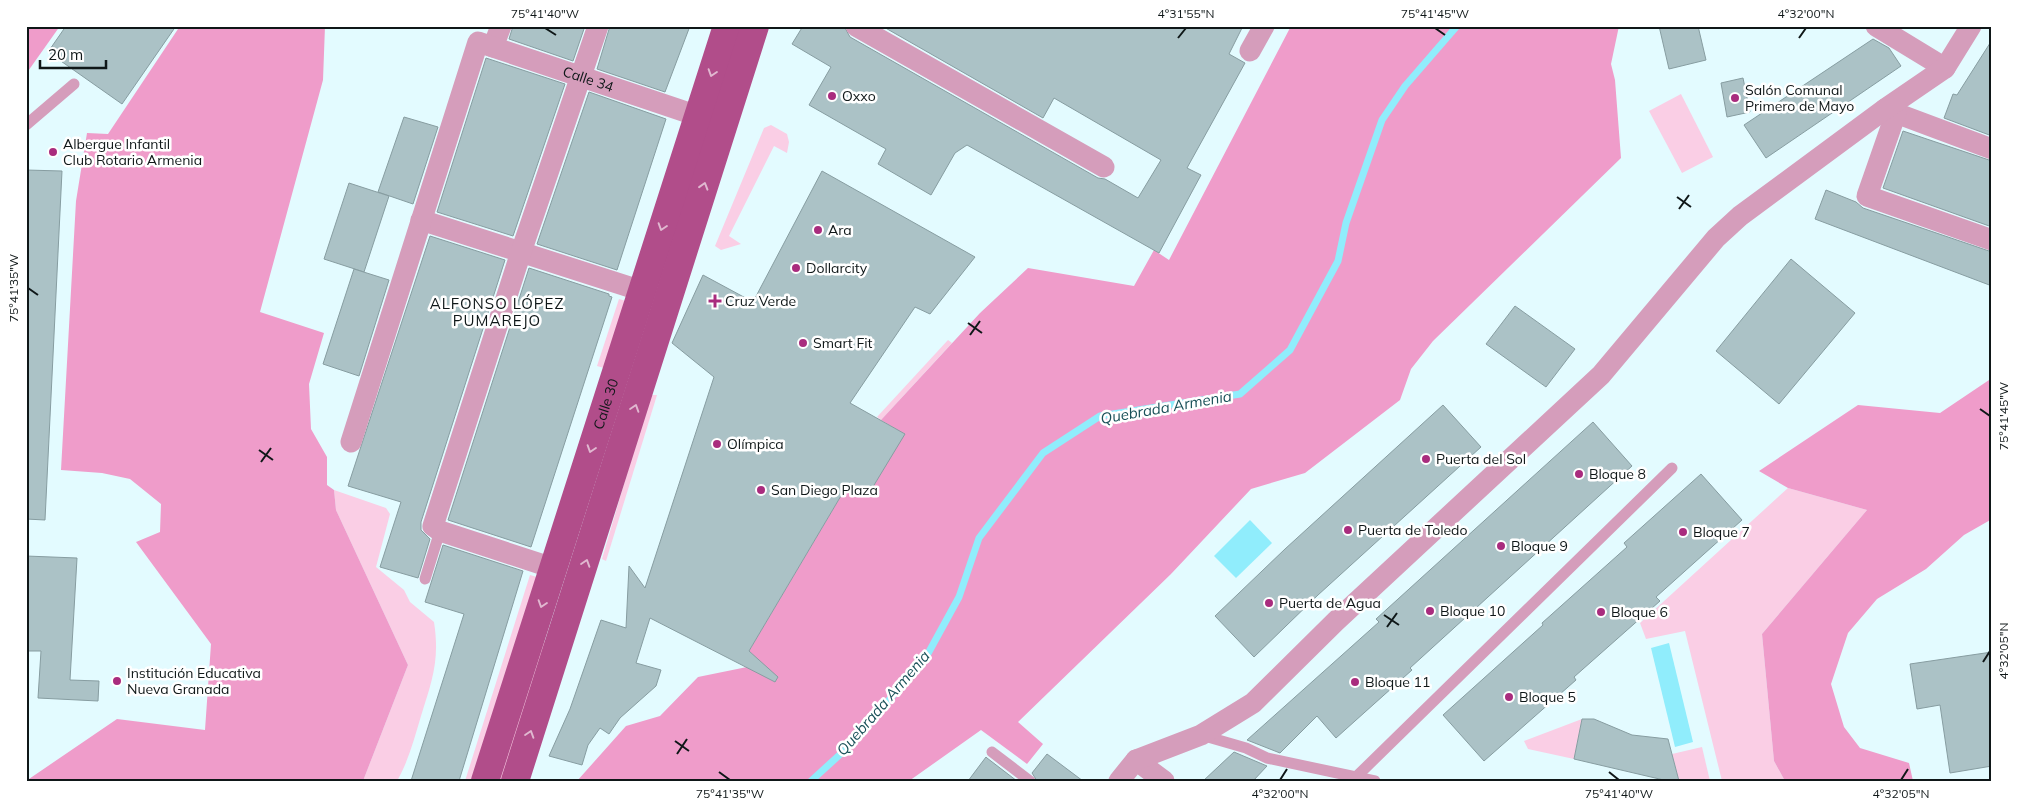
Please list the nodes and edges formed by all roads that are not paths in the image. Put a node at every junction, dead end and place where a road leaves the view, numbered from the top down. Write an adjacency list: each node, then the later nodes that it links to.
1 (501, 26): 9 (street)
2 (598, 26): 12 (street)
3 (727, 26): 15 (main road, Calle 30, one-way to 15)
4 (756, 26): 33 (main road, Calle 30, one-way to 4)
5 (856, 26): 18 (street)
6 (1264, 26): 10 (street)
7 (1876, 26): 11 (street)
8 (1971, 26): 11 (street)
9 (485, 45): 12 (street, Calle 34); 19 (street)
10 (1250, 51)
11 (1945, 68): 14 (street)
12 (580, 76): 15 (street, Calle 34); 21 (street)
13 (74, 84): 16 (lane)
14 (1890, 111): 17 (street); 20 (street); 28 (street)
15 (698, 116): 22 (main road, Calle 30, one-way to 22)
16 (26, 126)
17 (1992, 149)
18 (1104, 167)
19 (421, 220): 21 (street); 23 (street)
20 (1992, 240)
21 (521, 252): 22 (street); 25 (street)
22 (642, 291): 26 (main road, Calle 30, one-way to 26)
23 (351, 442)
24 (1672, 468): 31 (lane)
25 (440, 531): 26 (street); 27 (lane)
26 (553, 568): 32 (main road, Calle 30, one-way to 32)
27 (425, 579)
28 (1201, 735): 30 (street); 31 (lane)
29 (992, 752): 34 (lane)
30 (1136, 760): 35 (street); 36 (street)
31 (1356, 777): 37 (lane)
32 (485, 781)
33 (515, 781)
34 (1030, 781)
35 (1119, 781)
36 (1164, 781)
37 (1375, 781)

